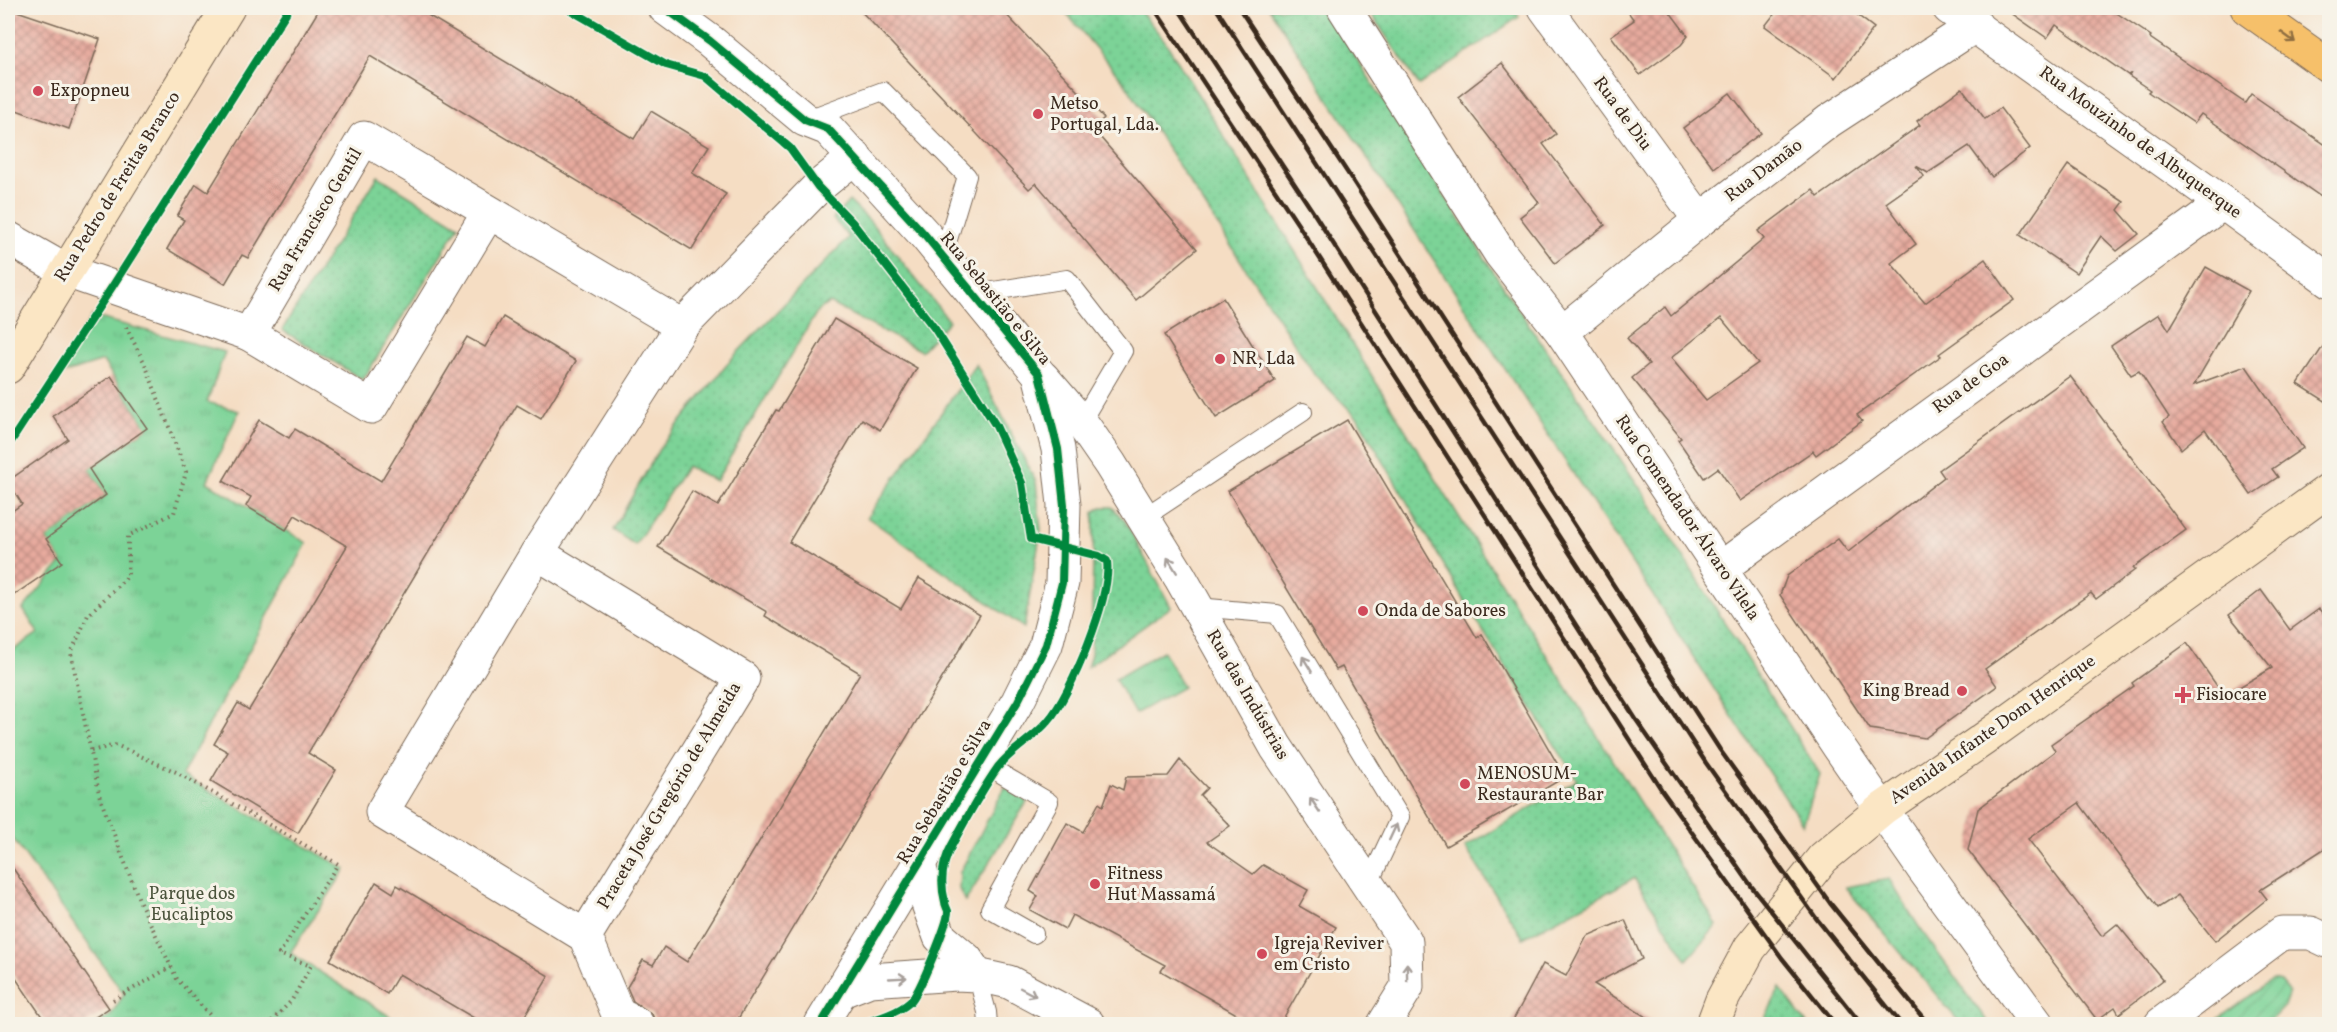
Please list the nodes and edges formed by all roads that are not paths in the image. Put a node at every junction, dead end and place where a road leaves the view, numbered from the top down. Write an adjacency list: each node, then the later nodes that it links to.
1 (228, 8): 16 (street, Rua Pedro de Freitas Branco)
2 (665, 8): 9 (street, Rua Sebastião e Silva)
3 (1344, 8): 20 (street, Rua Comendador Álvaro Vilela)
4 (1545, 8): 13 (street, Rua de Diu)
5 (1949, 8): 7 (street, Rua Mouzinho de Albuquerque)
6 (2247, 8): 8 (highway, one-way to 8)
7 (1976, 25): 11 (street, Rua Mouzinho de Albuquerque); 13 (street, Rua Damão)
8 (2330, 66)
9 (805, 120): 10 (street, Rua Sebastião e Silva); 15 (lane)
10 (855, 157): 15 (street, Rua Sebastião e Silva); 19 (street)
11 (2223, 202): 17 (street, Rua Mouzinho de Albuquerque); 29 (street, Rua de Goa)
12 (489, 212): 19 (street, Rua Francisco Gentil); 21 (street); 21 (street, Rua Francisco Gentil)
13 (1700, 220): 20 (street, Rua Damão)
14 (8, 238): 16 (street)
15 (943, 256): 18 (street, Rua Sebastião e Silva)
16 (66, 271): 21 (street); 22 (street, Rua Pedro de Freitas Branco)
17 (2330, 281)
18 (975, 294): 23 (street, Rua Sebastião e Silva); 25 (lane)
19 (682, 326): 28 (street)
20 (1562, 332): 29 (street, Rua Comendador Álvaro Vilela)
21 (249, 334)
22 (8, 367)
23 (1039, 374): 25 (street, Rua das Indústrias); 31 (street, Rua Sebastião e Silva)
24 (1303, 412): 27 (lane)
25 (1081, 422): 27 (street, Rua das Indústrias)
26 (2330, 489): 32 (street, Avenida Infante Dom Henrique)
27 (1143, 518): 30 (street, Rua das Indústrias, one-way to 27)
28 (537, 553): 36 (street); 36 (street, Praceta José Gregório de Almeida)
29 (1721, 568): 32 (street, Rua Comendador Álvaro Vilela)
30 (1197, 607): 34 (street, Rua das Indústrias, one-way to 30); 34 (lane, one-way to 30)
31 (981, 762): 33 (street, Rua Sebastião e Silva); 35 (lane)
32 (1882, 809): 45 (street, Avenida Infante Dom Henrique); 46 (street, Rua Comendador Álvaro Vilela)
33 (919, 863): 38 (street); 39 (street, Rua Sebastião e Silva)
34 (1368, 885): 44 (street, Rua das Indústrias, one-way to 34)
35 (1034, 934)
36 (585, 936): 40 (street)
37 (2330, 942): 47 (street)
38 (977, 975): 39 (street, one-way to 38); 42 (lane); 43 (street, one-way to 43)
39 (842, 991): 41 (street, Rua Sebastião e Silva)
40 (637, 1024)
41 (821, 1024)
42 (988, 1024)
43 (1088, 1024)
44 (1384, 1024)
45 (1713, 1024)
46 (2037, 1024)
47 (2161, 1024)

